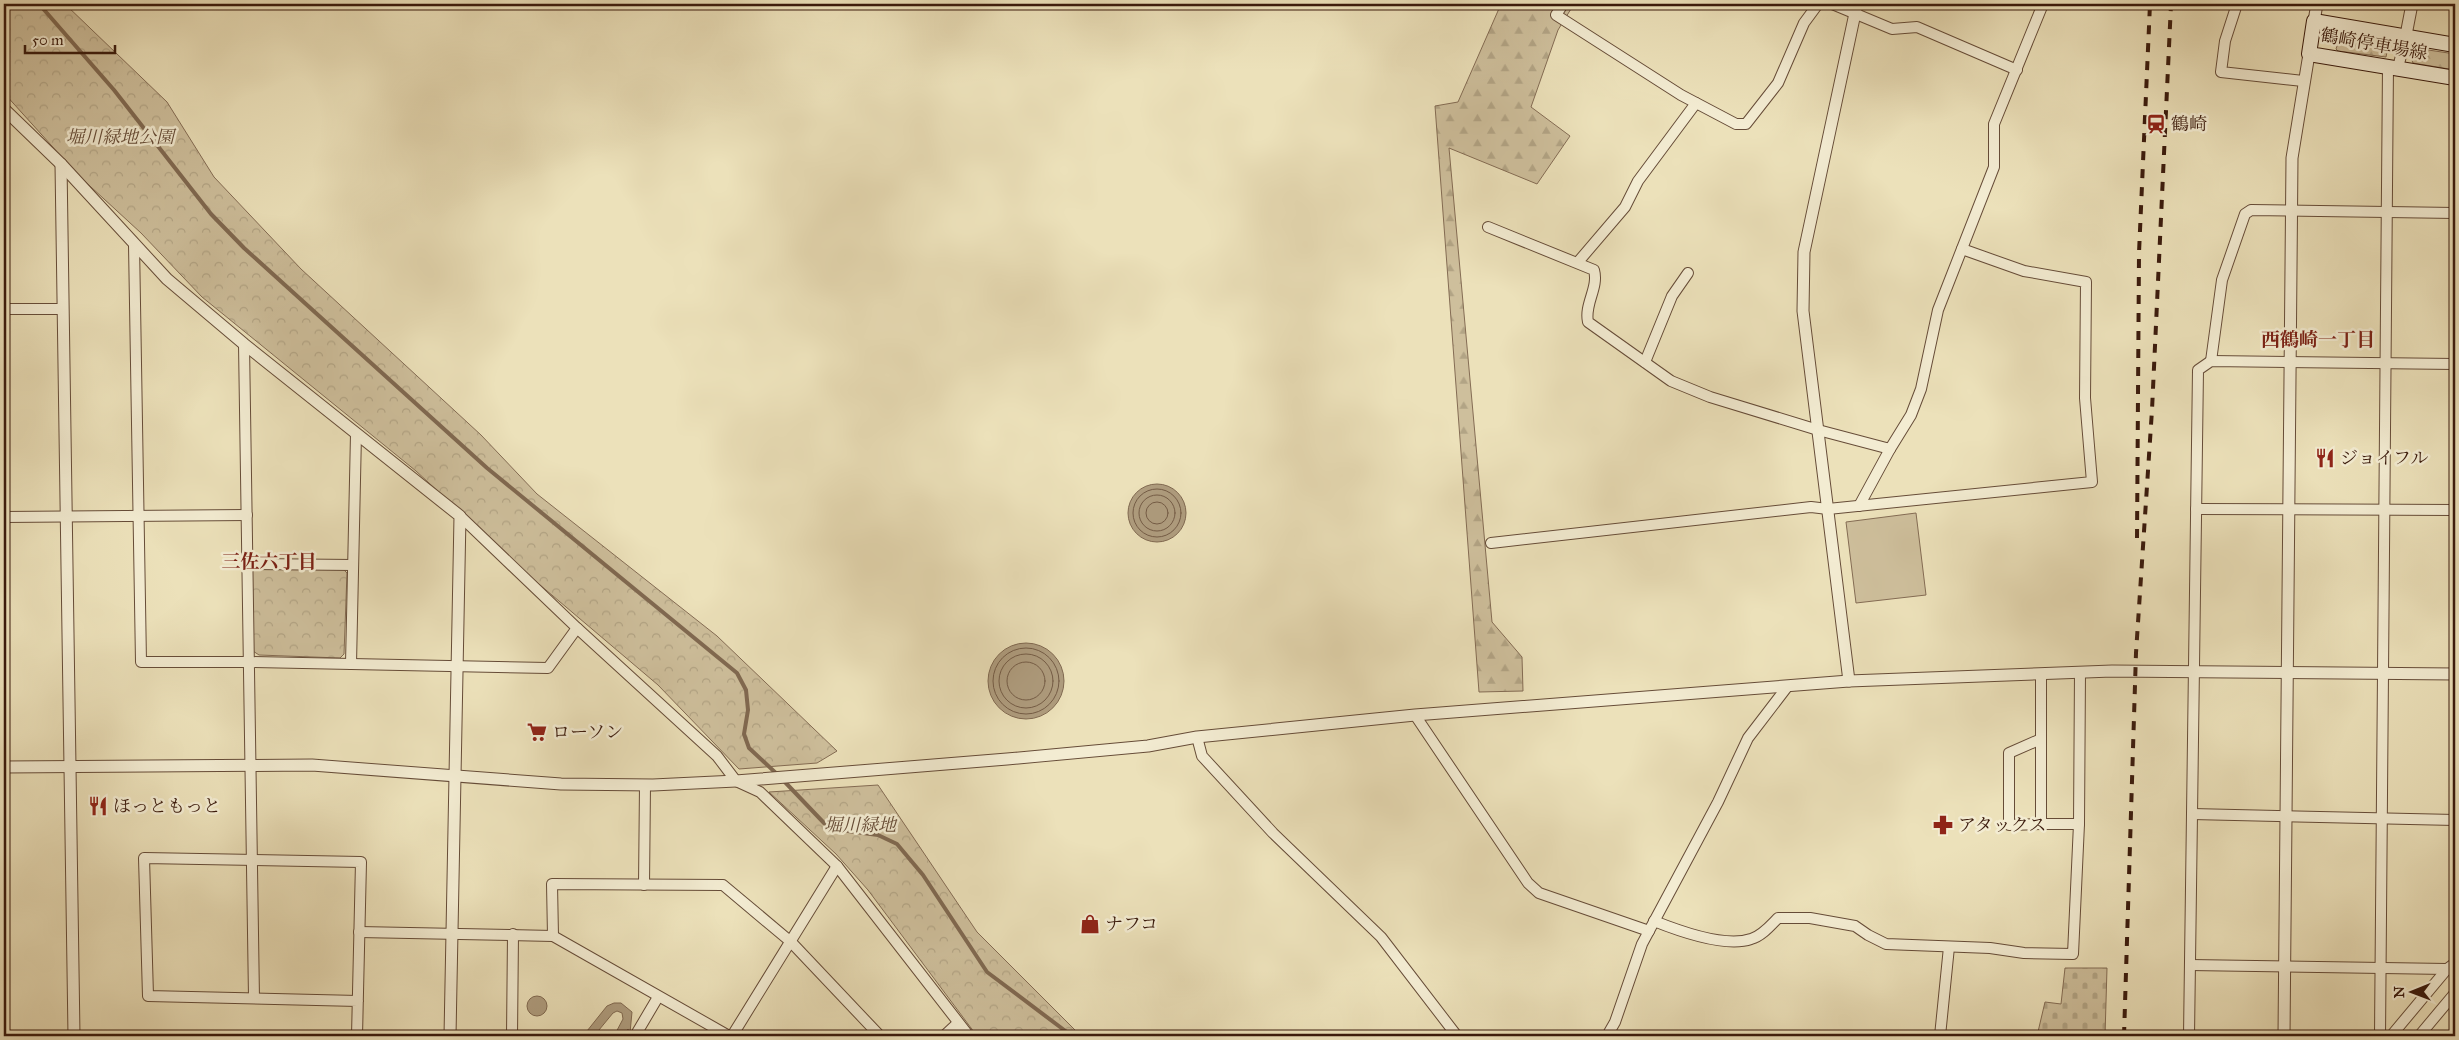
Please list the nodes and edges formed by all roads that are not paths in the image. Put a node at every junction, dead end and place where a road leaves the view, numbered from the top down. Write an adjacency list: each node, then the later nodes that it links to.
1 (1563, 4): 17 (street)
2 (1818, 4): 17 (street)
3 (1832, 4): 8 (street)
4 (2043, 4): 14 (street)
5 (2237, 4): 16 (street)
6 (2317, 4): 9 (street)
7 (2412, 4): 10 (street)
8 (1855, 7): 14 (street); 36 (street)
9 (2314, 21): 10 (main road, 鶴崎停車場線); 12 (main road, 鶴崎停車場線)
10 (2406, 36): 11 (main road, 鶴崎停車場線); 13 (street)
11 (2455, 45)
12 (2309, 54): 13 (main road, 鶴崎停車場線); 16 (street)
13 (2393, 67): 15 (main road, 鶴崎停車場線); 21 (street)
14 (2017, 70): 25 (street)
15 (2455, 78)
16 (2303, 81): 20 (street)
17 (1696, 103): 26 (street)
18 (4, 109): 19 (street)
19 (61, 164): 24 (street); 29 (street)
20 (2292, 211): 21 (street); 32 (street); 33 (street)
21 (2386, 212): 22 (street); 34 (street)
22 (2455, 213)
23 (1488, 227): 26 (street)
24 (134, 244): 30 (street); 46 (street)
25 (1962, 249): 38 (street); 39 (street)
26 (1578, 262): 31 (street)
27 (1688, 273): 31 (street)
28 (4, 309): 29 (street)
29 (63, 309): 49 (street)
30 (244, 344): 37 (street); 45 (street)
31 (1645, 362): 36 (street)
32 (2211, 362): 33 (street); 40 (street)
33 (2290, 362): 34 (street); 42 (street)
34 (2385, 363): 35 (street); 43 (street)
35 (2455, 364)
36 (1818, 430): 38 (street); 41 (street)
37 (356, 434): 47 (street); 52 (street)
38 (1890, 449): 39 (street)
39 (1859, 506): 41 (street)
40 (2196, 508): 42 (street); 58 (street)
41 (1828, 509): 50 (street); 63 (street)
42 (2289, 509): 43 (street); 59 (street)
43 (2384, 510): 44 (street); 60 (street)
44 (2455, 510)
45 (247, 515): 46 (street); 51 (street)
46 (138, 516): 49 (street); 54 (street)
47 (460, 516): 53 (street); 56 (street)
48 (4, 517): 49 (street)
49 (66, 517): 69 (street)
50 (1491, 543)
51 (248, 564): 52 (street); 54 (street)
52 (353, 565): 55 (street)
53 (578, 628): 56 (street); 72 (street)
54 (249, 662): 55 (street); 68 (street)
55 (351, 664): 56 (street)
56 (457, 666): 71 (street)
57 (2080, 672): 58 (street); 61 (street); 79 (street)
58 (2194, 672): 59 (street); 74 (street)
59 (2288, 672): 60 (street); 75 (street)
60 (2383, 673): 62 (street); 76 (street)
61 (2041, 674): 63 (street); 67 (street)
62 (2455, 674)
63 (1849, 680): 64 (street)
64 (1787, 687): 65 (street); 83 (street)
65 (1415, 715): 66 (street); 83 (street)
66 (1197, 737): 72 (street); 108 (street)
67 (2041, 739): 78 (street); 78 (street)
68 (251, 764): 69 (street); 71 (street); 80 (street)
69 (70, 766): 70 (street); 99 (street)
70 (4, 767)
71 (455, 776): 73 (street); 85 (street)
72 (736, 781): 73 (street); 81 (street)
73 (645, 785): 82 (street)
74 (2192, 814): 75 (street); 90 (street)
75 (2286, 816): 76 (street); 91 (street)
76 (2381, 819): 77 (street); 93 (street)
77 (2455, 820)
78 (2041, 824): 79 (street)
79 (2079, 824): 89 (street)
80 (252, 860): 84 (street); 96 (street); 96 (street)
81 (837, 866): 88 (street); 98 (street)
82 (644, 885): 87 (street); 88 (street)
83 (1651, 926): 89 (street); 109 (street)
84 (360, 932): 85 (street); 97 (street)
85 (452, 933): 86 (street); 101 (street)
86 (514, 934): 87 (street); 102 (street)
87 (553, 936): 95 (street)
88 (791, 942): 104 (street); 105 (street)
89 (1949, 947): 110 (street)
90 (2190, 965): 91 (street); 111 (street)
91 (2285, 966): 93 (street); 112 (street)
92 (2451, 966): 93 (street); 114 (street)
93 (2380, 968): 113 (street)
94 (2455, 993): 115 (street)
95 (658, 997): 103 (street); 104 (street)
96 (254, 998): 97 (street)
97 (358, 1001): 100 (street)
98 (958, 1023): 106 (street); 107 (street)
99 (74, 1036)
100 (357, 1036)
101 (450, 1036)
102 (512, 1036)
103 (635, 1036)
104 (730, 1036)
105 (880, 1036)
106 (944, 1036)
107 (969, 1036)
108 (1458, 1036)
109 (1607, 1036)
110 (1940, 1036)
111 (2189, 1036)
112 (2284, 1036)
113 (2380, 1036)
114 (2391, 1036)
115 (2419, 1036)

